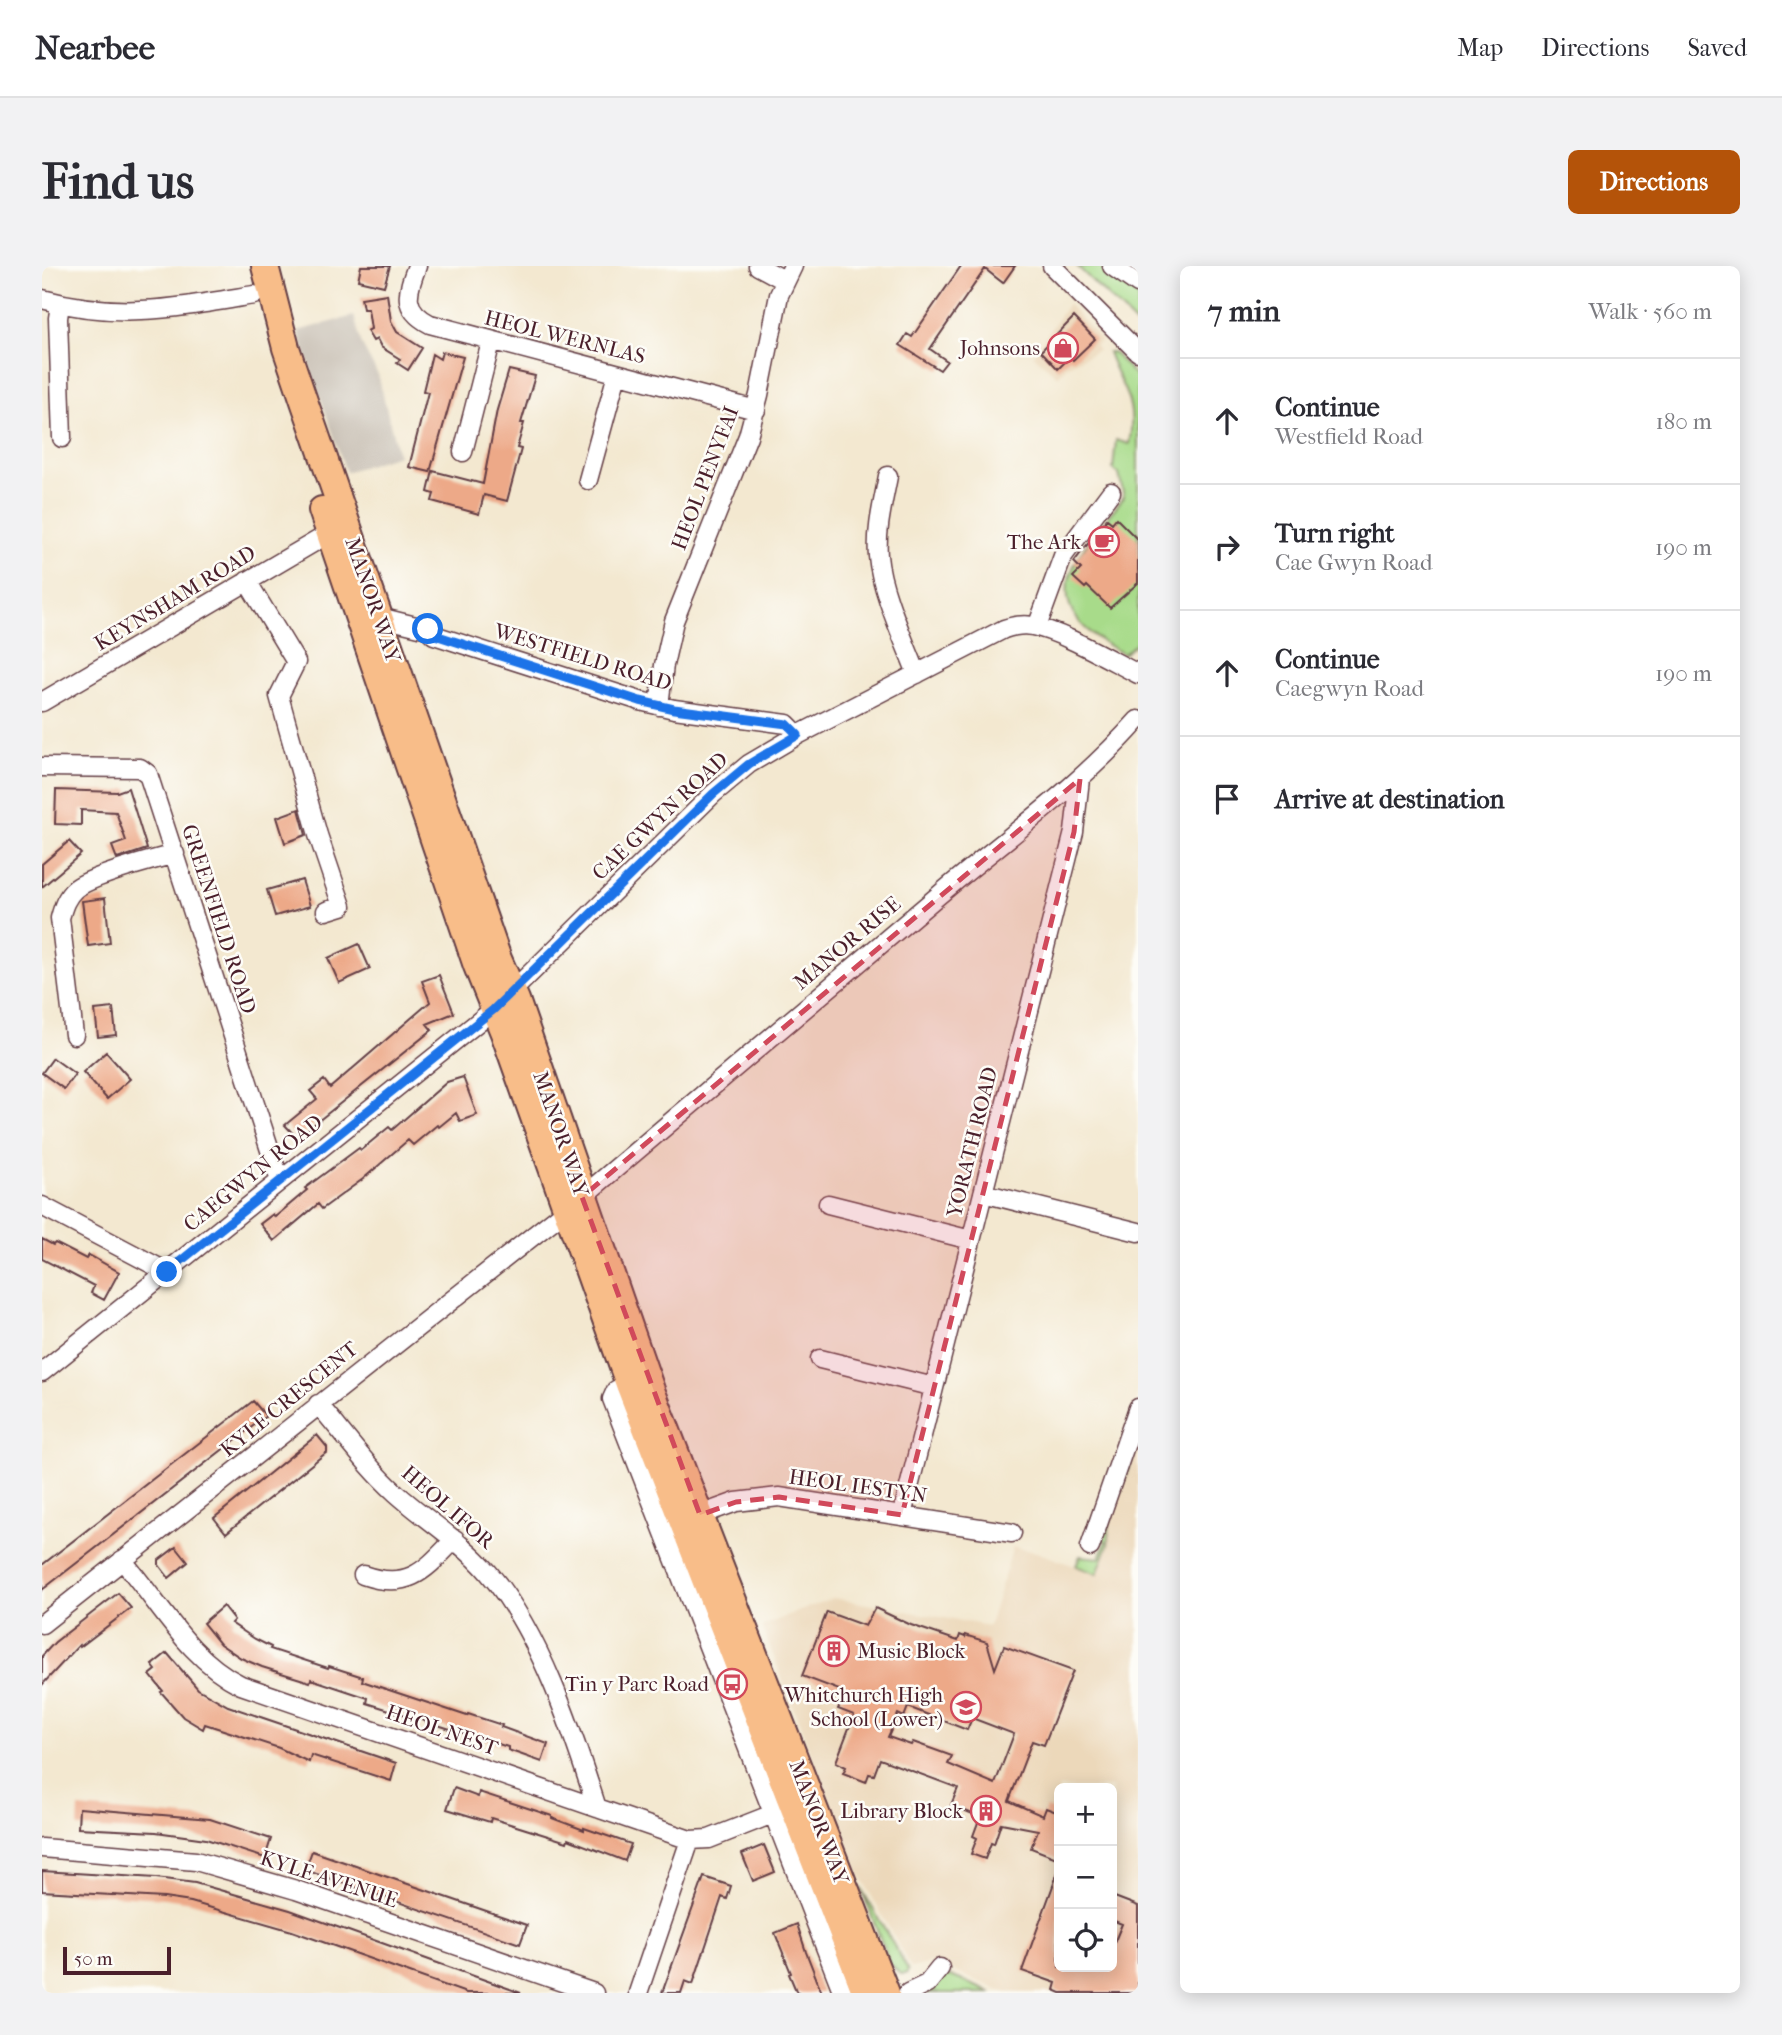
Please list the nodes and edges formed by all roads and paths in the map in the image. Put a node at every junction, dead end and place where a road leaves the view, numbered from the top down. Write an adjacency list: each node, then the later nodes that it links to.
1 (248, 266): 9 (highway, MANOR WAY)
2 (265, 266): 23 (highway, MANOR WAY)
3 (417, 266): 12 (street, HEOL WERNLAS)
4 (758, 266): 7 (street)
5 (1052, 266): 13 (street)
6 (1112, 266): 8 (street)
7 (789, 273): 15 (street, HEOL PENYFAI)
8 (1138, 284)
9 (254, 295): 11 (street); 21 (highway, MANOR WAY)
10 (42, 299): 11 (street)
11 (60, 304): 16 (street)
12 (491, 342): 14 (street, HEOL WERNLAS); 17 (street)
13 (1138, 352)
14 (617, 373): 15 (street, HEOL WERNLAS); 19 (street)
15 (756, 410): 30 (street, HEOL PENYFAI)
16 (62, 438)
17 (463, 452)
18 (888, 477): 27 (street)
19 (589, 480)
20 (1111, 492): 24 (street)
21 (330, 533): 22 (street, KEYNSHAM ROAD); 38 (highway, MANOR WAY)
22 (247, 581): 29 (street, KEYNSHAM ROAD); 36 (street)
23 (379, 617): 25 (street, WESTFIELD ROAD); 26 (highway, MANOR WAY)
24 (1037, 627): 27 (street, CAE GWYN ROAD); 28 (street, CAE GWYN ROAD)
25 (435, 635): 26 (street); 30 (street, WESTFIELD ROAD)
26 (392, 655): 37 (highway, MANOR WAY)
27 (917, 674): 32 (street, CAE GWYN ROAD)
28 (1138, 674)
29 (42, 702)
30 (659, 706): 32 (street, WESTFIELD ROAD)
31 (1138, 720): 34 (street, MANOR RISE)
32 (798, 735): 37 (street, CAE GWYN ROAD)
33 (42, 767): 35 (street, GREENFIELD ROAD)
34 (1080, 779): 41 (street, YORATH ROAD); 42 (street, MANOR RISE)
35 (174, 854): 39 (street); 40 (street, GREENFIELD ROAD)
36 (327, 912)
37 (512, 991): 38 (street, CAE GWYN ROAD); 42 (highway, MANOR WAY)
38 (493, 1010): 40 (street, CAEGWYN ROAD); 42 (highway, MANOR WAY)
39 (74, 1035)
40 (280, 1181): 47 (street, CAEGWYN ROAD)
41 (983, 1193): 45 (street); 46 (street, YORATH ROAD)
42 (574, 1203): 51 (street, KYLE CRESCENT); 53 (highway, MANOR WAY); 62 (highway, MANOR WAY)
43 (828, 1204): 46 (street)
44 (42, 1206): 47 (street)
45 (1138, 1232)
46 (971, 1240): 50 (street, YORATH ROAD)
47 (167, 1272): 49 (street, CAEGWYN ROAD)
48 (820, 1359): 50 (street)
49 (42, 1372)
50 (934, 1387): 54 (street, YORATH ROAD)
51 (318, 1404): 56 (street, HEOL IFOR); 58 (street, KYLE CRESCENT)
52 (1138, 1408): 57 (street)
53 (700, 1515): 54 (street, HEOL IESTYN); 70 (highway, MANOR WAY)
54 (902, 1515): 55 (street, HEOL IESTYN)
55 (1012, 1533)
56 (455, 1539): 59 (street); 61 (street, HEOL IFOR)
57 (1090, 1547)
58 (122, 1560): 60 (street, KYLE CRESCENT); 61 (street, HEOL NEST)
59 (363, 1575)
60 (42, 1624)
61 (597, 1808): 63 (street, HEOL NEST)
62 (783, 1810): 63 (street); 68 (street, MANOR WAY); 69 (highway, MANOR WAY)
63 (690, 1840): 67 (street)
64 (42, 1848): 66 (street, KYLE AVENUE)
65 (940, 1968): 71 (street)
66 (594, 1993)
67 (638, 1993)
68 (843, 1993)
69 (866, 1993)
70 (886, 1993)
71 (908, 1993)

